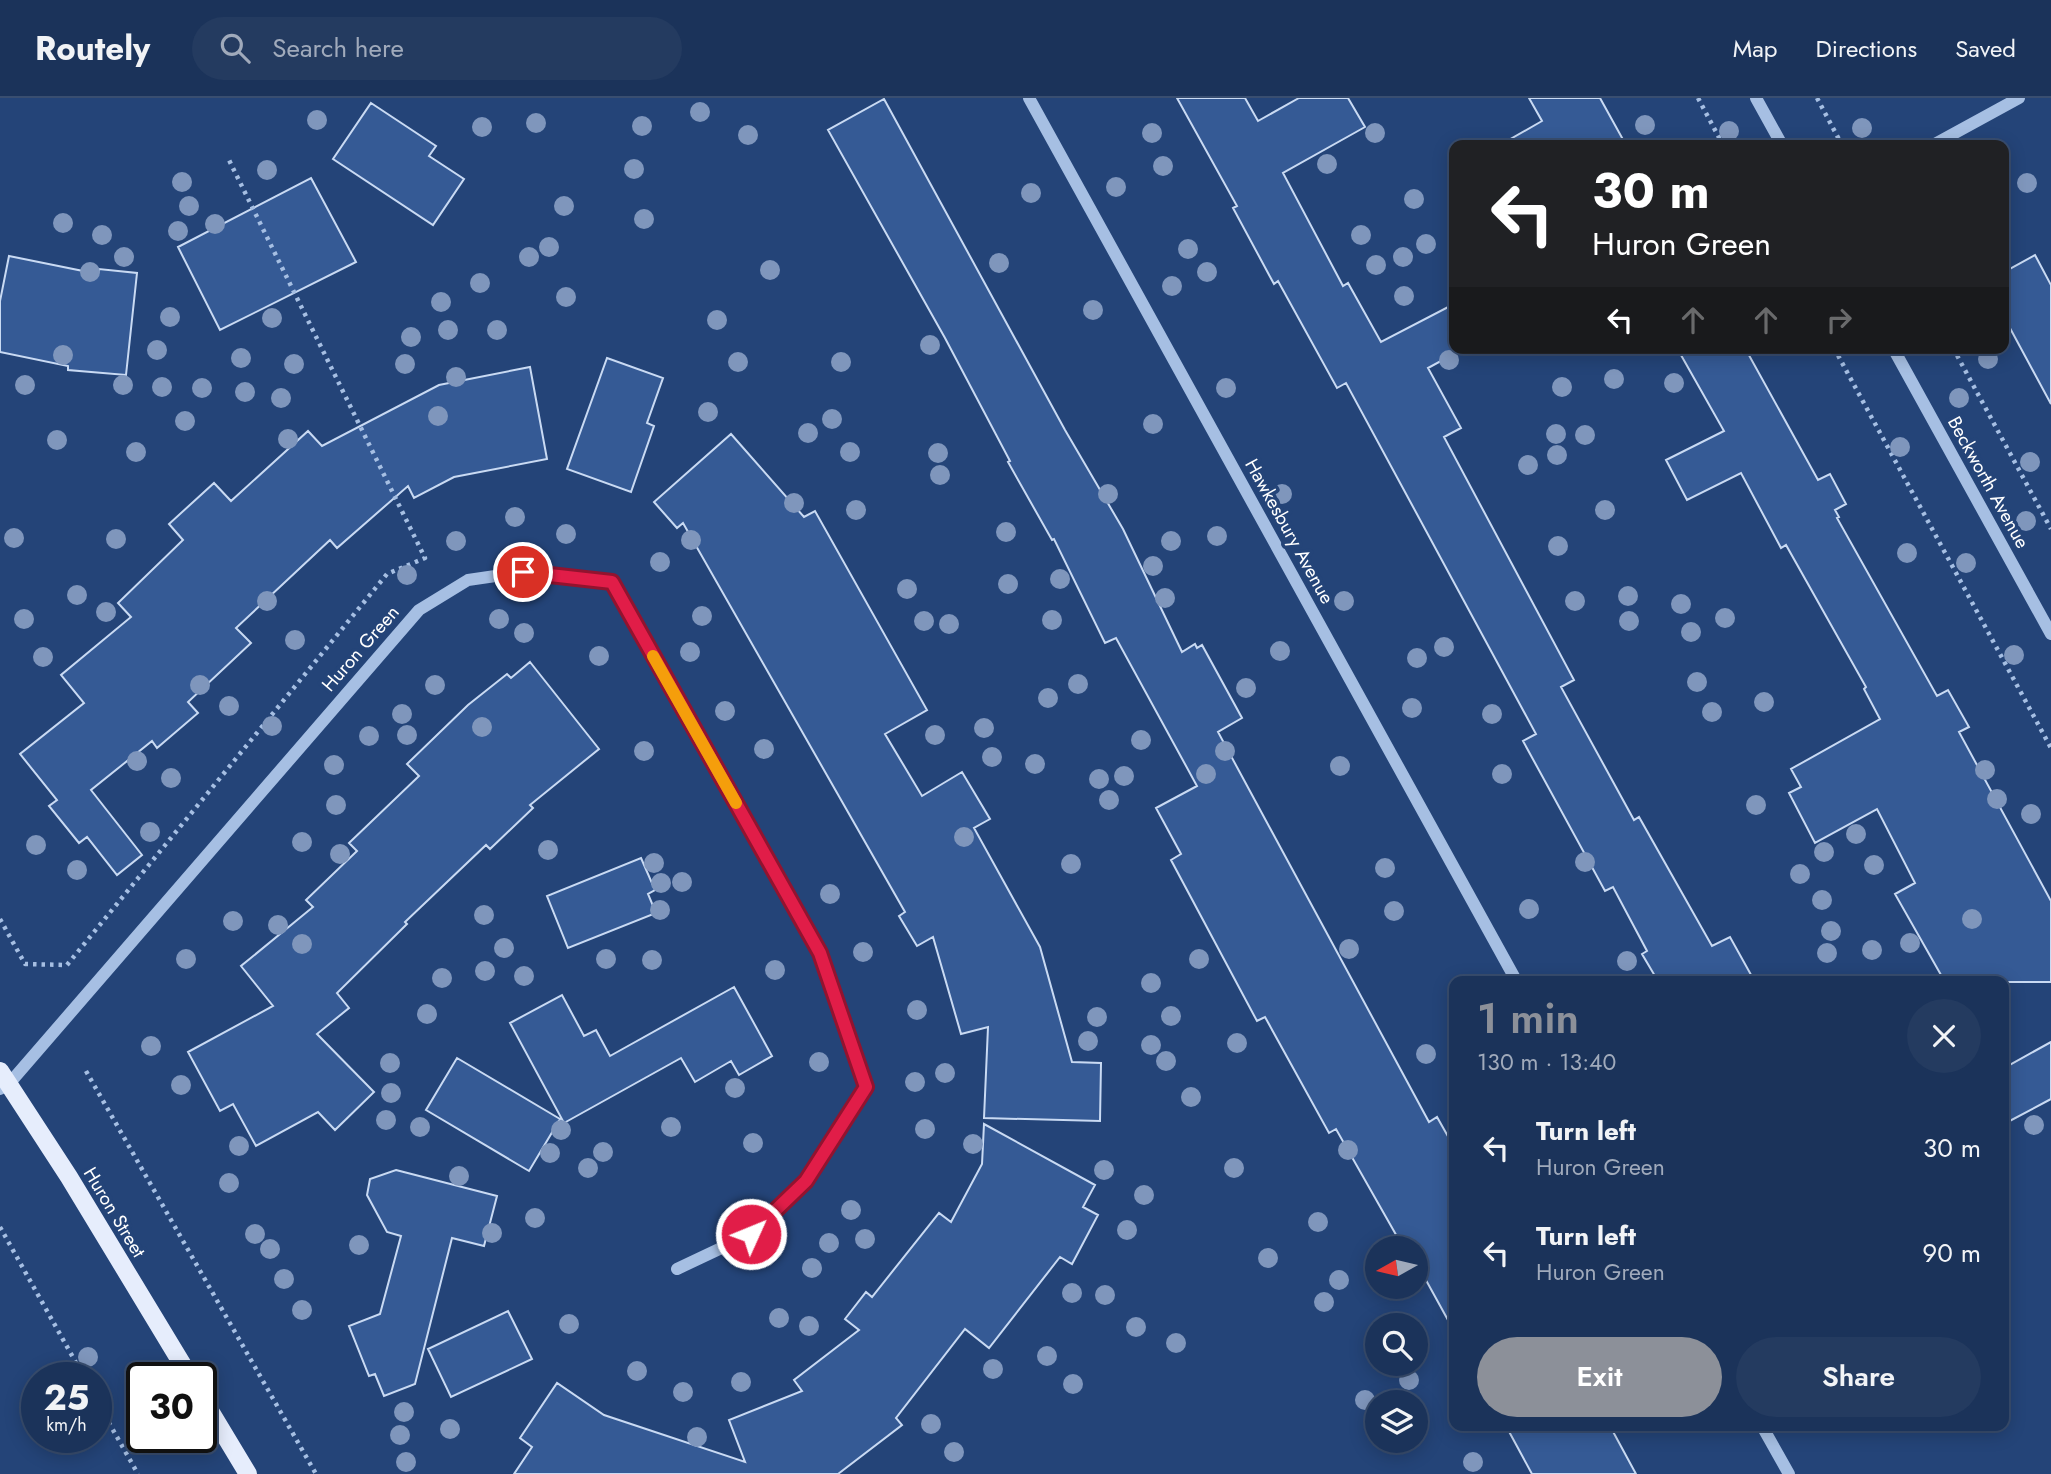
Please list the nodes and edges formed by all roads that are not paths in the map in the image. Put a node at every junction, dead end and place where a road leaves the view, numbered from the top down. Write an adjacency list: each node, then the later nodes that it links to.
1 (1029, 98): 8 (street, Hawkesbury Avenue)
2 (1756, 98): 4 (street)
3 (2019, 98): 5 (street)
4 (1779, 140)
5 (1942, 140)
6 (1897, 354): 7 (street, Beckworth Avenue)
7 (2051, 634)
8 (1514, 976)
9 (3, 1082): 10 (street, Huron Green); 11 (main road, Huron Street)
10 (677, 1269)
11 (181, 1362)
12 (217, 1423): 14 (main road)
13 (1765, 1431): 15 (street)
14 (248, 1474)
15 (1789, 1474)

